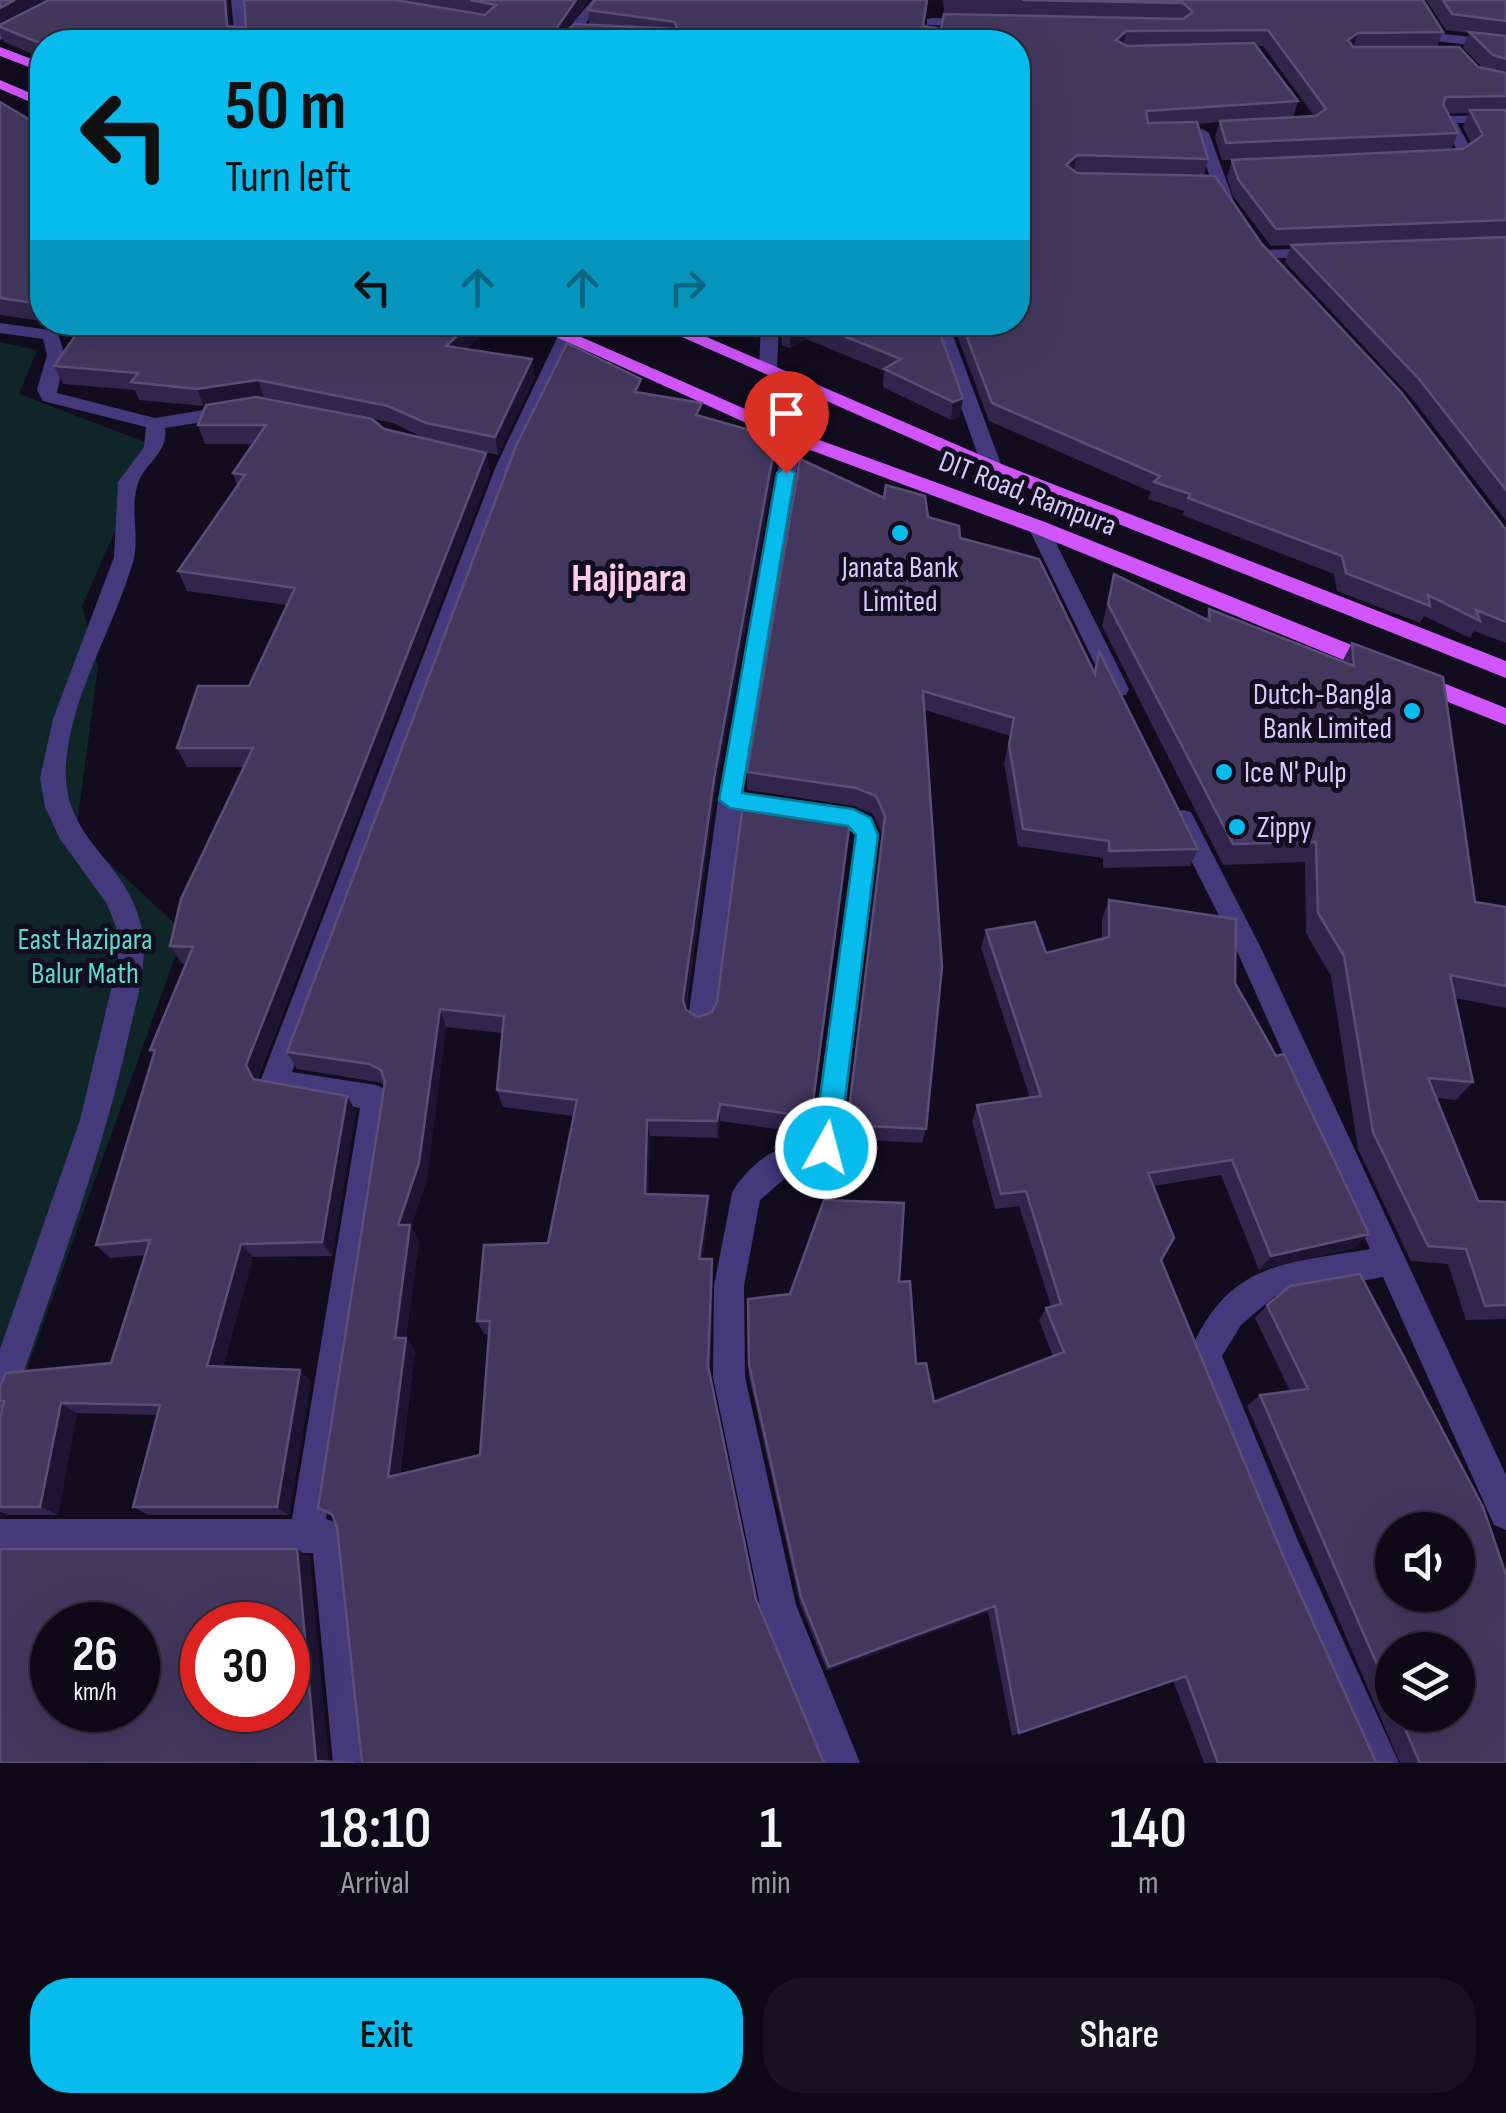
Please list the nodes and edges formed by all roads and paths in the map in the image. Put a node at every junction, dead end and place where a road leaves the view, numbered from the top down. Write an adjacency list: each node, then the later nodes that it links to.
1 (72, 0): 9 (street)
2 (237, 0): 6 (street)
3 (1418, 0): 10 (street)
4 (594, 1): 7 (street)
5 (988, 23): 8 (street)
6 (241, 30)
7 (572, 30)
8 (931, 30)
9 (0, 36)
10 (1439, 38): 11 (street); 13 (street)
11 (1506, 45)
12 (0, 50): 14 (main road)
13 (1457, 56)
14 (30, 63)
15 (0, 84): 16 (main road)
16 (16, 90): 17 (street); 18 (main road)
17 (0, 96)
18 (30, 97)
19 (1506, 119): 23 (street)
20 (1220, 132): 22 (street)
21 (1185, 133): 22 (street)
22 (1202, 133): 25 (street)
23 (1419, 160)
24 (1232, 168): 25 (street)
25 (1216, 177): 26 (street); 27 (street)
26 (1198, 184)
27 (1338, 252)
28 (0, 328): 29 (street)
29 (30, 332)
30 (50, 335): 38 (street)
31 (559, 335): 35 (main road, DIT Road, Rampura)
32 (687, 335): 36 (main road, DIT Road, Rampura)
33 (769, 335): 36 (street)
34 (943, 335): 40 (street)
35 (566, 338): 39 (main road, DIT Road, Rampura); 51 (street)
36 (768, 369): 40 (main road, DIT Road, Rampura)
37 (263, 407): 38 (street)
38 (155, 424): 49 (street)
39 (793, 437): 41 (main road, DIT Road, Rampura); 46 (street)
40 (992, 467): 42 (main road, DIT Road, Rampura)
41 (1038, 527): 43 (street); 44 (main road, DIT Road, Rampura)
42 (1506, 670)
43 (1126, 705)
44 (1506, 717)
45 (1169, 793): 48 (street)
46 (730, 800): 47 (street); 54 (street)
47 (701, 1018)
48 (1388, 1261): 50 (street); 55 (street)
49 (0, 1394)
50 (1506, 1514)
51 (307, 1533): 52 (street); 53 (street)
52 (0, 1536)
53 (352, 1763)
54 (841, 1763)
55 (1380, 1763)

